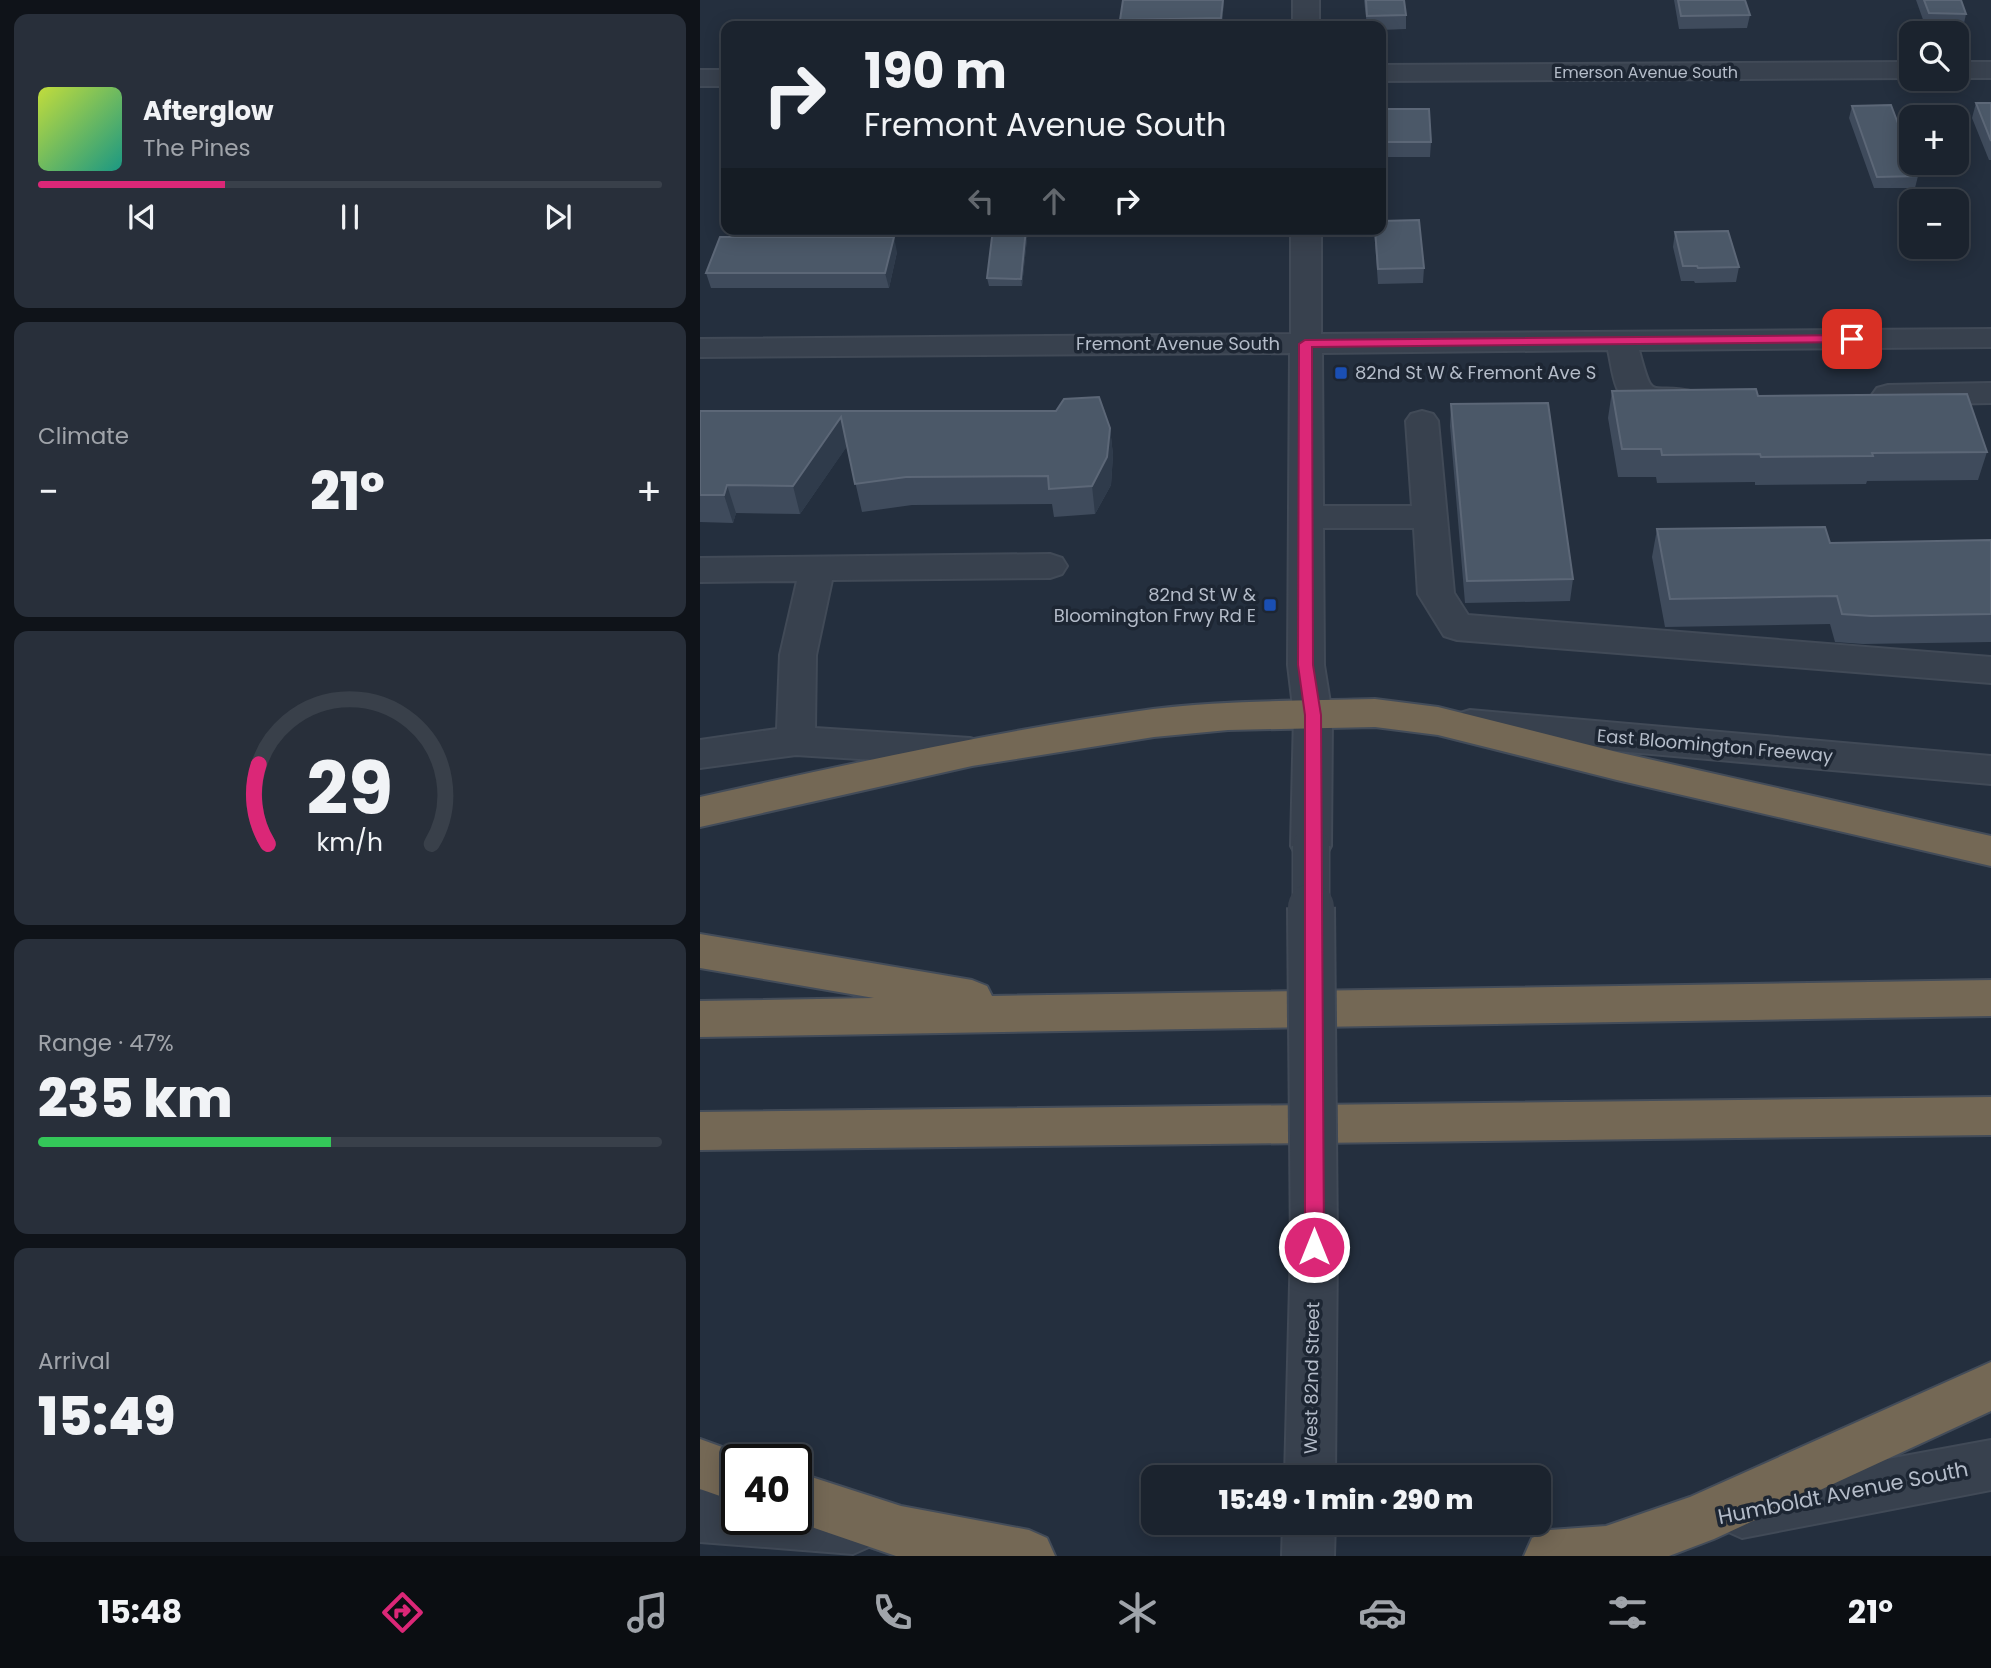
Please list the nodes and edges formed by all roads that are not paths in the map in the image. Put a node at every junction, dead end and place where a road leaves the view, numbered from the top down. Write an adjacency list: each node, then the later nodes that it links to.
1 (1306, 0): 2 (street)
2 (1306, 21)
3 (1969, 70): 4 (street)
4 (1991, 70)
5 (1899, 71): 6 (street, Emerson Avenue South)
6 (1386, 73)
7 (700, 78): 8 (street)
8 (721, 78)
9 (1306, 235): 13 (street, West 82nd Street)
10 (1991, 338): 11 (street, Fremont Avenue South)
11 (1904, 339): 12 (street, Fremont Avenue South); 16 (street)
12 (1621, 341): 13 (street, Fremont Avenue South); 18 (street)
13 (1305, 344): 14 (street, Fremont Avenue South); 20 (street, West 82nd Street)
14 (700, 348)
15 (1991, 393): 16 (street)
16 (1924, 394): 17 (street)
17 (1855, 396)
18 (1715, 398)
19 (1422, 421): 21 (street)
20 (1306, 517): 21 (street); 26 (street, West 82nd Street)
21 (1430, 517): 25 (street)
22 (1049, 566): 23 (street)
23 (817, 569): 24 (street); 28 (street)
24 (700, 570)
25 (1991, 670)
26 (1313, 715): 27 (highway); 29 (highway); 42 (street, West 82nd Street, bridge)
27 (1438, 721): 31 (street, East Bloomington Freeway); 33 (highway)
28 (796, 741): 29 (street); 30 (street)
29 (972, 752): 32 (highway)
30 (700, 754)
31 (1991, 770)
32 (700, 812)
33 (1991, 851)
34 (700, 951): 36 (highway)
35 (1991, 998): 36 (highway)
36 (1067, 1015): 37 (highway)
37 (700, 1019)
38 (1991, 1116): 39 (highway)
39 (700, 1131)
40 (1991, 1386): 48 (highway)
41 (700, 1464): 44 (highway)
42 (1310, 1465)
43 (1991, 1465): 48 (street, Humboldt Avenue South)
44 (721, 1471)
45 (812, 1503): 51 (highway)
46 (700, 1516): 47 (street)
47 (721, 1517)
48 (1696, 1521): 52 (highway)
49 (812, 1529): 51 (street)
50 (1309, 1535): 54 (street)
51 (915, 1544): 53 (highway)
52 (1602, 1554): 55 (highway)
53 (1029, 1556)
54 (1308, 1556)
55 (1550, 1556)

